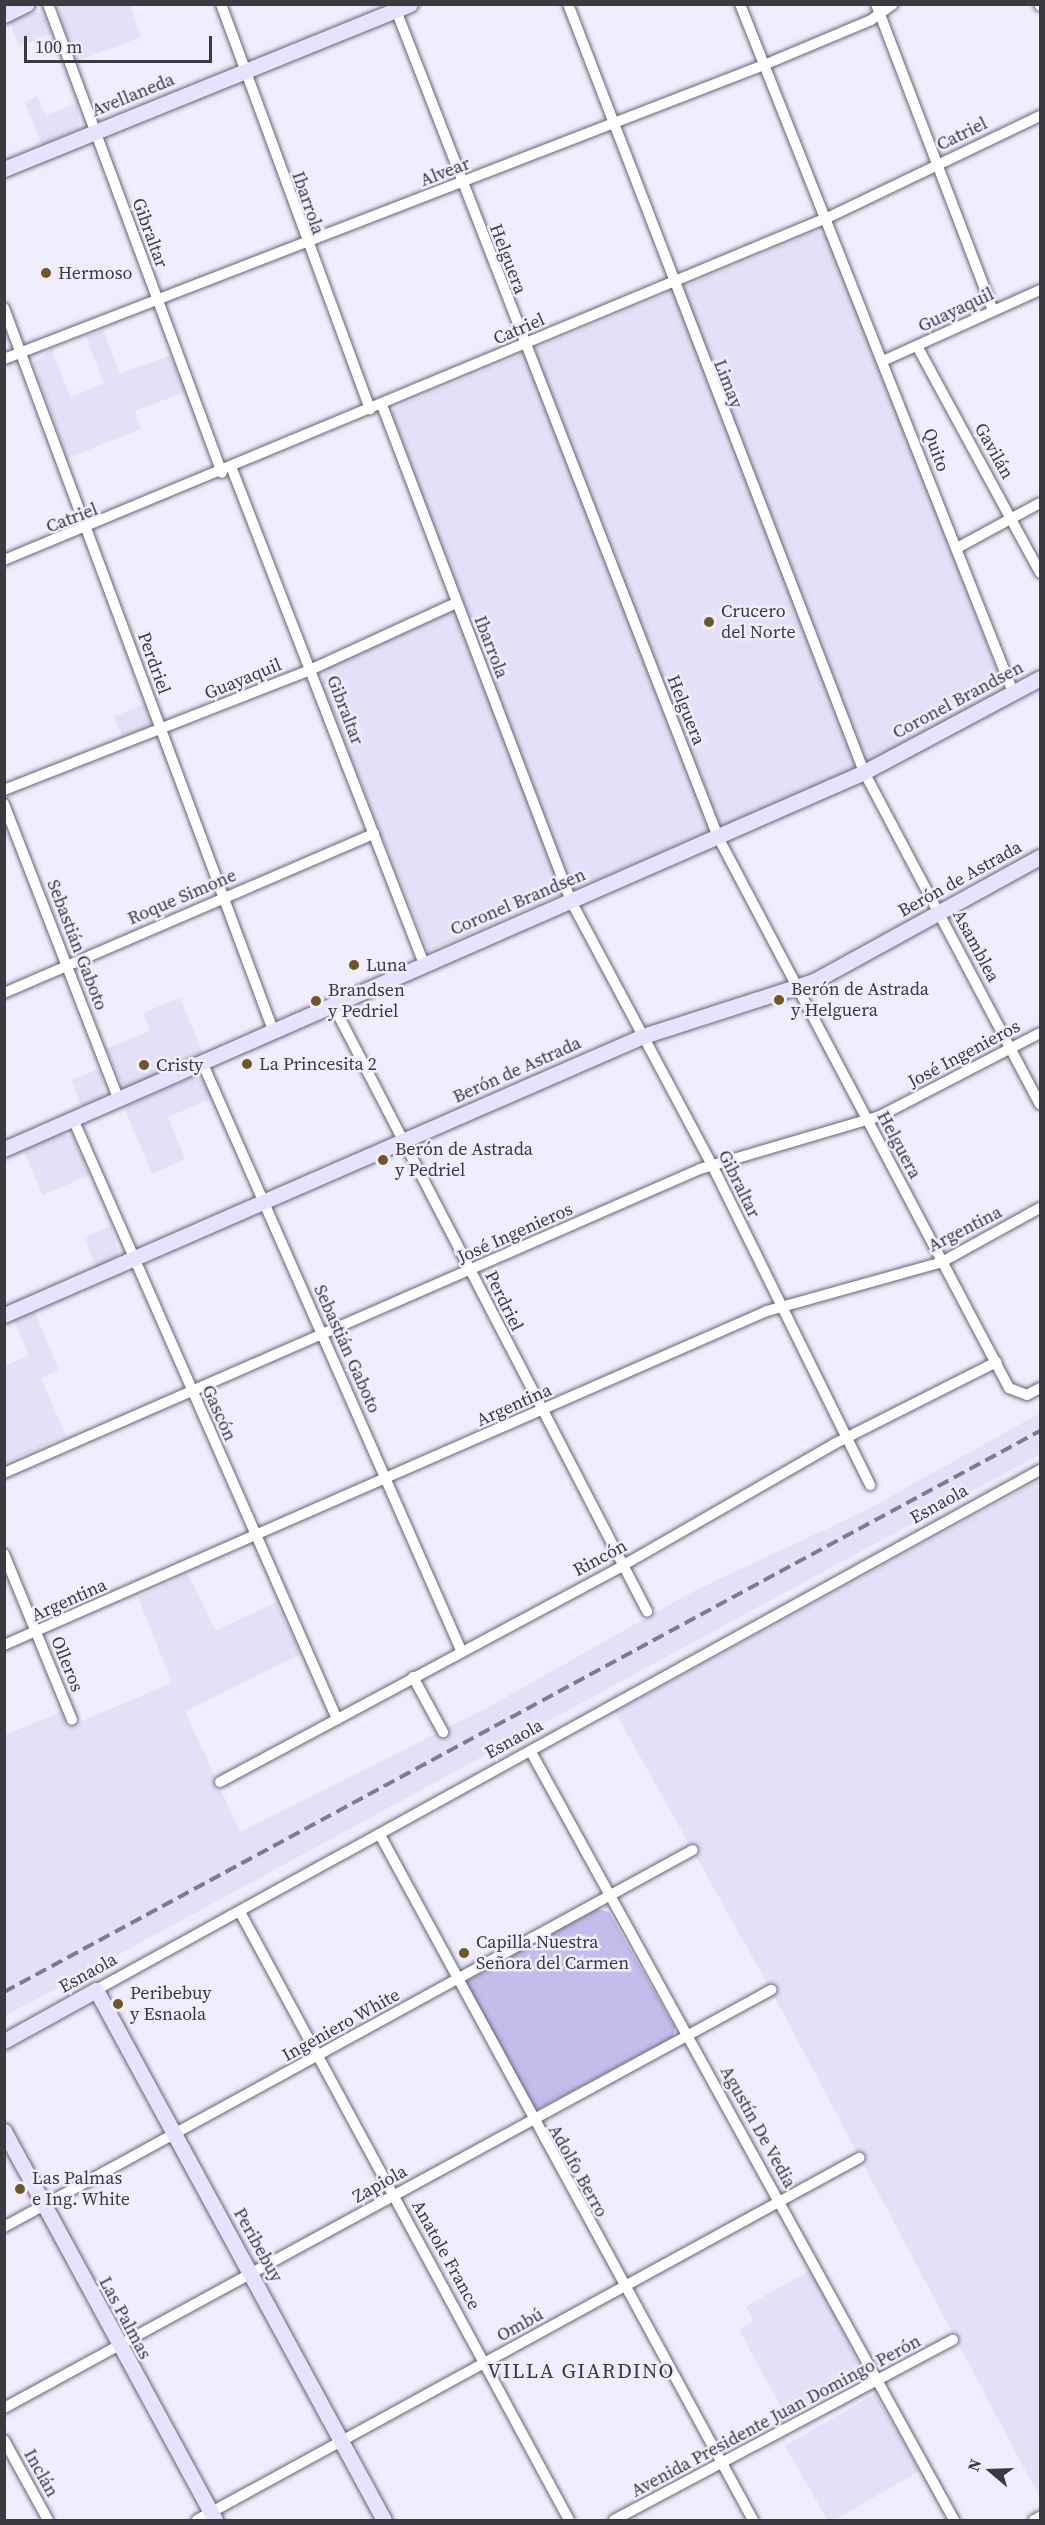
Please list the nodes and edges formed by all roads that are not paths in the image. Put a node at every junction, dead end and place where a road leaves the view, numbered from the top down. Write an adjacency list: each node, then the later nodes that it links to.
1 (27, 4): 9 (street)
2 (48, 4): 14 (street, Gibraltar)
3 (221, 4): 11 (street, Ibarrola)
4 (568, 4): 13 (street, Limay)
5 (740, 4): 10 (street)
6 (893, 4): 8 (street, Alvear)
7 (400, 6): 11 (street, Avellaneda); 17 (street, Helguera)
8 (878, 9): 10 (street, Alvear); 15 (street)
9 (4, 15)
10 (764, 65): 13 (street, Alvear); 18 (street)
11 (245, 71): 14 (street, Avellaneda); 19 (street, Ibarrola)
12 (1041, 116): 15 (street, Catriel)
13 (612, 123): 17 (street, Alvear); 20 (street, Limay)
14 (95, 132): 16 (street, Avellaneda); 22 (street, Gibraltar)
15 (936, 166): 18 (street, Catriel); 24 (street)
16 (4, 169)
17 (462, 183): 19 (street, Alvear); 25 (street, Helguera)
18 (829, 217): 20 (street, Catriel); 29 (street, Quito)
19 (305, 244): 22 (street, Alvear); 31 (street, Ibarrola)
20 (671, 284): 25 (street, Catriel); 44 (street, Limay)
21 (1041, 290): 24 (street, Guayaquil)
22 (157, 302): 27 (street, Alvear); 32 (street, Gibraltar)
23 (4, 308): 27 (street, Perdriel)
24 (993, 310): 26 (street, Guayaquil)
25 (522, 345): 30 (street, Catriel); 48 (street, Helguera)
26 (917, 346): 29 (street, Guayaquil); 34 (street, Gavilán)
27 (21, 352): 28 (street, Alvear); 35 (street, Perdriel)
28 (4, 359)
29 (885, 360): 36 (street, Quito)
30 (381, 405): 31 (street, Catriel); 39 (street, Ibarrola)
31 (370, 410): 32 (street, Catriel)
32 (227, 471): 35 (street, Catriel); 40 (street, Gibraltar)
33 (1041, 503): 34 (street)
34 (1013, 518): 36 (street); 38 (street, Gavilán)
35 (87, 530): 37 (street, Catriel); 43 (street, Perdriel)
36 (957, 548): 42 (street, Quito)
37 (4, 560)
38 (1041, 573)
39 (456, 603): 40 (street, Guayaquil); 51 (street, Ibarrola)
40 (312, 669): 43 (street, Guayaquil); 47 (street, Gibraltar)
41 (1041, 678): 42 (street, Coronel Brandsen)
42 (1013, 692): 44 (street, Coronel Brandsen)
43 (162, 730): 45 (street, Guayaquil); 50 (street, Perdriel)
44 (864, 772): 48 (street, Coronel Brandsen); 52 (street, Asamblea)
45 (4, 790)
46 (4, 804): 53 (street, Sebastián Gaboto)
47 (374, 834): 50 (street, Roque Simone); 54 (street, Gibraltar)
48 (718, 837): 51 (street, Coronel Brandsen); 55 (street, Helguera)
49 (1041, 857): 52 (street, Berón de Astrada)
50 (226, 896): 53 (street, Roque Simone); 58 (street, Perdriel)
51 (571, 901): 54 (street, Coronel Brandsen); 60 (street, Gibraltar)
52 (939, 912): 55 (street, Berón de Astrada); 61 (street, Asamblea)
53 (67, 964): 56 (street, Roque Simone); 63 (street, Sebastián Gaboto)
54 (424, 964): 57 (street, Coronel Brandsen)
55 (800, 987): 60 (street, Berón de Astrada); 66 (street, Helguera)
56 (4, 993)
57 (333, 1005): 58 (street, Coronel Brandsen); 67 (street, Perdriel)
58 (273, 1030): 62 (street, Coronel Brandsen)
59 (1041, 1033): 61 (street, José Ingenieros)
60 (643, 1036): 67 (street, Berón de Astrada); 69 (street, Gibraltar)
61 (1011, 1049): 64 (street, Asamblea); 66 (street, José Ingenieros)
62 (202, 1062): 63 (street, Coronel Brandsen); 70 (street, Sebastián Gaboto)
63 (118, 1098): 65 (street, Coronel Brandsen)
64 (1041, 1104)
65 (73, 1119): 68 (street, Coronel Brandsen); 72 (street, Gascón)
66 (867, 1122): 69 (street, José Ingenieros); 73 (street, Helguera)
67 (403, 1141): 70 (street, Berón de Astrada); 74 (street, Perdriel)
68 (4, 1149)
69 (712, 1165): 74 (street, José Ingenieros); 75 (street, Gibraltar)
70 (265, 1203): 72 (street, Berón de Astrada); 77 (street, Sebastián Gaboto)
71 (1041, 1208): 73 (street, Argentina)
72 (134, 1259): 76 (street, Berón de Astrada); 80 (street, Gascón)
73 (942, 1262): 75 (street, Argentina); 78 (street, Helguera)
74 (471, 1271): 77 (street, José Ingenieros); 81 (street, Perdriel)
75 (780, 1307): 81 (street, Argentina); 82 (street, Gibraltar)
76 (4, 1315)
77 (321, 1333): 80 (street, José Ingenieros); 85 (street, Sebastián Gaboto)
78 (996, 1362): 79 (street, Helguera); 82 (street, Rincón)
79 (1041, 1388)
80 (191, 1393): 84 (street, José Ingenieros); 87 (street, Gascón)
81 (540, 1411): 85 (street, Argentina); 89 (street, Perdriel)
82 (848, 1439): 86 (street, Gibraltar); 89 (street, Rincón)
83 (1041, 1470): 98 (street, Esnaola)
84 (4, 1473)
85 (387, 1479): 87 (street, Argentina); 93 (street, Sebastián Gaboto)
86 (870, 1485)
87 (255, 1536): 91 (street, Argentina); 95 (street, Gascón)
88 (4, 1554): 91 (street, Olleros)
89 (622, 1566): 90 (street, Perdriel); 93 (street, Rincón)
90 (647, 1611)
91 (36, 1632): 92 (street, Argentina); 96 (street, Olleros)
92 (4, 1645)
93 (461, 1650): 94 (street, Rincón)
94 (413, 1677): 95 (street, Rincón); 97 (street)
95 (337, 1719): 99 (street, Rincón)
96 (72, 1720)
97 (442, 1732)
98 (531, 1752): 100 (street, Esnaola); 102 (street, Agustín De Vedia)
99 (220, 1782)
100 (380, 1835): 103 (street, Esnaola); 104 (street, Adolfo Berro)
101 (693, 1850): 102 (street, Ingeniero White)
102 (609, 1897): 104 (street, Ingeniero White); 107 (street, Agustín De Vedia)
103 (240, 1912): 105 (street, Esnaola); 109 (street, Anatole France)
104 (457, 1982): 109 (street, Ingeniero White); 110 (street, Adolfo Berro)
105 (96, 1990): 108 (street, Esnaola); 112 (street, Peribebuy)
106 (771, 1990): 107 (street, Zapiola)
107 (688, 2036): 110 (street, Zapiola); 115 (street, Agustín De Vedia)
108 (4, 2041)
109 (319, 2057): 112 (street, Ingeniero White); 114 (street, Anatole France)
110 (531, 2122): 114 (street, Zapiola); 119 (street, Adolfo Berro)
111 (4, 2131): 116 (street, Las Palmas)
112 (176, 2134): 116 (street, Ingeniero White); 118 (street, Peribebuy)
113 (859, 2158): 115 (street, Ombú)
114 (394, 2195): 118 (street, Zapiola); 122 (street, Anatole France)
115 (782, 2202): 119 (street, Ombú); 123 (street, Agustín De Vedia)
116 (43, 2205): 117 (street, Ingeniero White); 121 (street, Las Palmas)
117 (4, 2227)
118 (250, 2274): 121 (street, Zapiola); 126 (street, Peribebuy)
119 (623, 2288): 122 (street, Ombú); 127 (street, Adolfo Berro)
120 (953, 2340): 123 (street, Avenida Presidente Juan Domingo Perón)
121 (117, 2346): 124 (street, Zapiola); 128 (street, Las Palmas)
122 (486, 2363): 126 (street, Ombú); 133 (street, Anatole France)
123 (879, 2380): 127 (street, Avenida Presidente Juan Domingo Perón); 136 (street, Agustín De Vedia)
124 (4, 2408)
125 (4, 2440): 130 (street, Inclán)
126 (341, 2441): 128 (street, Ombú); 132 (street, Peribebuy)
127 (722, 2463): 134 (street, Avenida Presidente Juan Domingo Perón); 135 (street, Adolfo Berro)
128 (213, 2517): 131 (street, Ombú)
129 (1041, 2517): 137 (street)
130 (48, 2520)
131 (197, 2520)
132 (384, 2520)
133 (569, 2520)
134 (614, 2520)
135 (753, 2520)
136 (954, 2520)
137 (1034, 2520)

